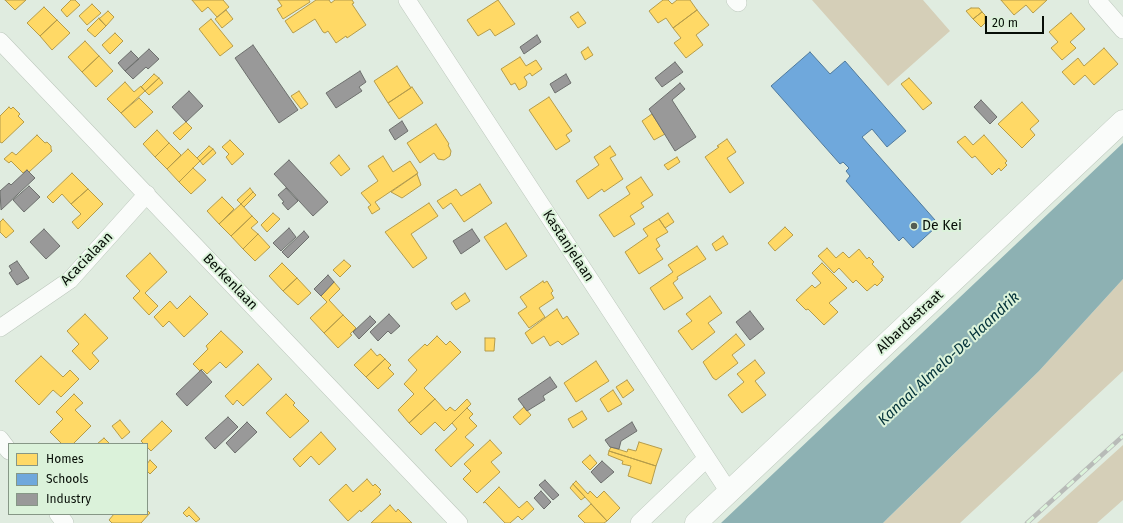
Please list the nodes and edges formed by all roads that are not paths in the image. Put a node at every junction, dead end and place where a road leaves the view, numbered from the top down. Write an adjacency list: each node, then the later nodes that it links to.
1 (407, 0): 10 (street, Kastanjelaan)
2 (1097, 0): 3 (street)
3 (1123, 30)
4 (0, 41): 6 (street, Berkenlaan)
5 (1123, 121): 11 (street, Albardastraat)
6 (147, 194): 7 (street, Acacialaan); 14 (street, Berkenlaan)
7 (0, 328)
8 (0, 439): 9 (street)
9 (8, 450)
10 (706, 459): 11 (street, Kastanjelaan); 15 (street)
11 (729, 492): 16 (street, Albardastraat)
12 (59, 515): 13 (street)
13 (65, 523)
14 (459, 523)
15 (639, 523)
16 (696, 523)

